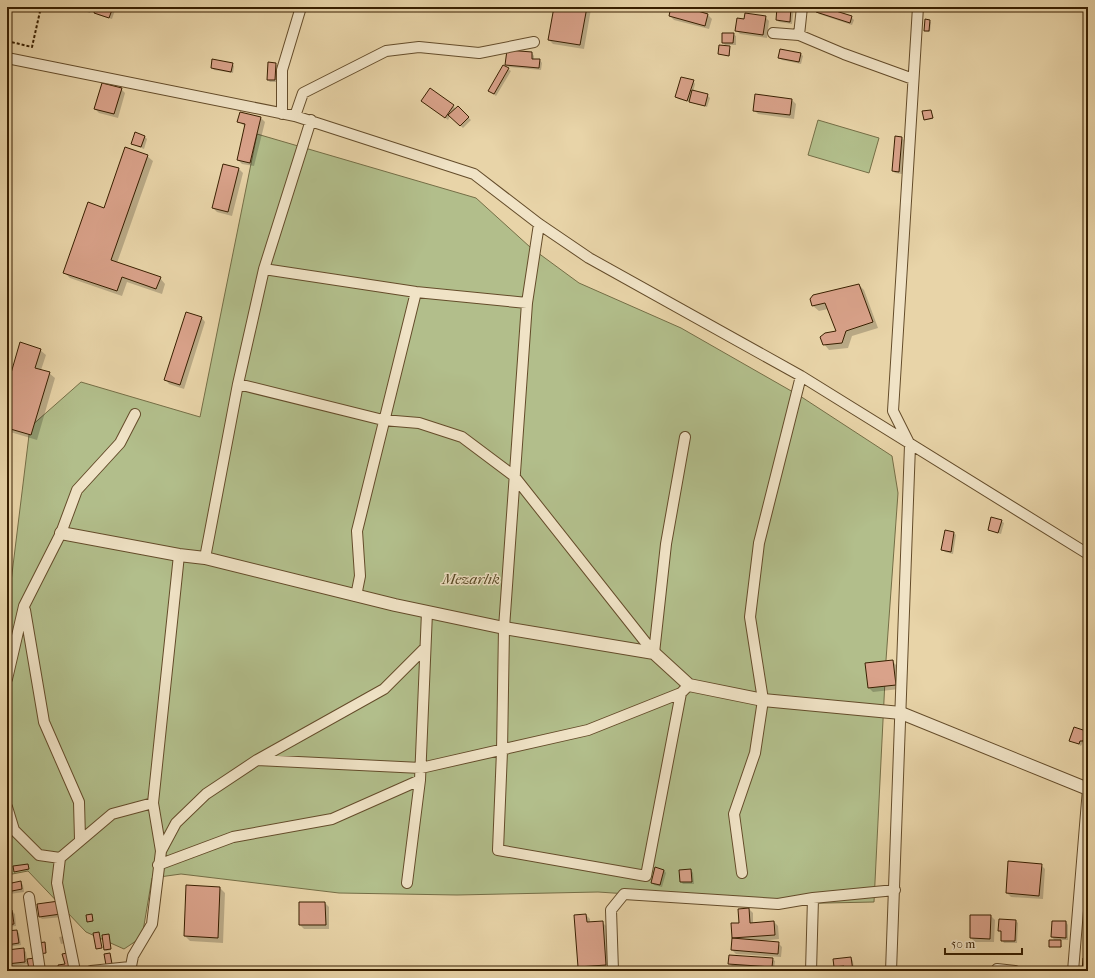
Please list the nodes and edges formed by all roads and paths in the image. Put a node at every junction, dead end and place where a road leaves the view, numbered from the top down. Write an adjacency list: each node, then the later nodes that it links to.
1 (41, 7): 7 (path)
2 (301, 7): 11 (street)
3 (802, 7): 6 (street)
4 (918, 7): 10 (street)
5 (774, 33): 6 (street)
6 (799, 35): 10 (street)
7 (7, 42)
8 (534, 42): 12 (street)
9 (7, 58): 11 (street)
10 (913, 79): 23 (street)
11 (282, 114): 12 (street)
12 (294, 116): 13 (street)
13 (311, 120): 14 (street); 15 (street)
14 (539, 224): 17 (street); 18 (street)
15 (264, 269): 16 (street); 19 (street)
16 (416, 292): 17 (street); 21 (street)
17 (527, 303): 24 (street)
18 (801, 376): 23 (street); 37 (street)
19 (238, 384): 21 (street); 28 (street)
20 (135, 414): 25 (street)
21 (383, 420): 24 (street); 29 (street)
22 (684, 437): 34 (street)
23 (910, 445): 26 (street); 38 (street)
24 (514, 476): 32 (street); 34 (street)
25 (61, 533): 27 (street); 30 (street)
26 (1088, 554)
27 (179, 555): 28 (street); 44 (street)
28 (205, 558): 29 (street)
29 (356, 596): 31 (street)
30 (24, 606): 35 (street); 46 (street)
31 (427, 612): 32 (street); 33 (street)
32 (504, 628): 34 (street); 39 (street)
33 (425, 648): 40 (street); 41 (street)
34 (654, 652): 36 (street)
35 (7, 679)
36 (685, 689): 37 (street); 39 (street); 39 (street)
37 (763, 700): 38 (street); 50 (street)
38 (901, 713): 43 (street); 52 (street)
39 (502, 751): 41 (street)
40 (257, 760): 41 (street); 47 (street)
41 (421, 768): 42 (street)
42 (420, 780): 49 (street); 51 (street)
43 (1088, 789): 64 (street)
44 (153, 803): 46 (street); 47 (street)
45 (7, 808): 48 (street)
46 (80, 839): 48 (street)
47 (160, 851): 49 (street)
48 (60, 858): 58 (street)
49 (158, 865): 55 (street)
50 (742, 873)
51 (407, 883)
52 (895, 890): 54 (street); 62 (street)
53 (29, 897): 57 (street)
54 (813, 898): 60 (street); 61 (street)
55 (130, 969): 59 (street)
56 (997, 969): 63 (street)
57 (40, 971)
58 (76, 971)
59 (91, 971)
60 (613, 971)
61 (812, 971)
62 (891, 971)
63 (1015, 971)
64 (1074, 971)

